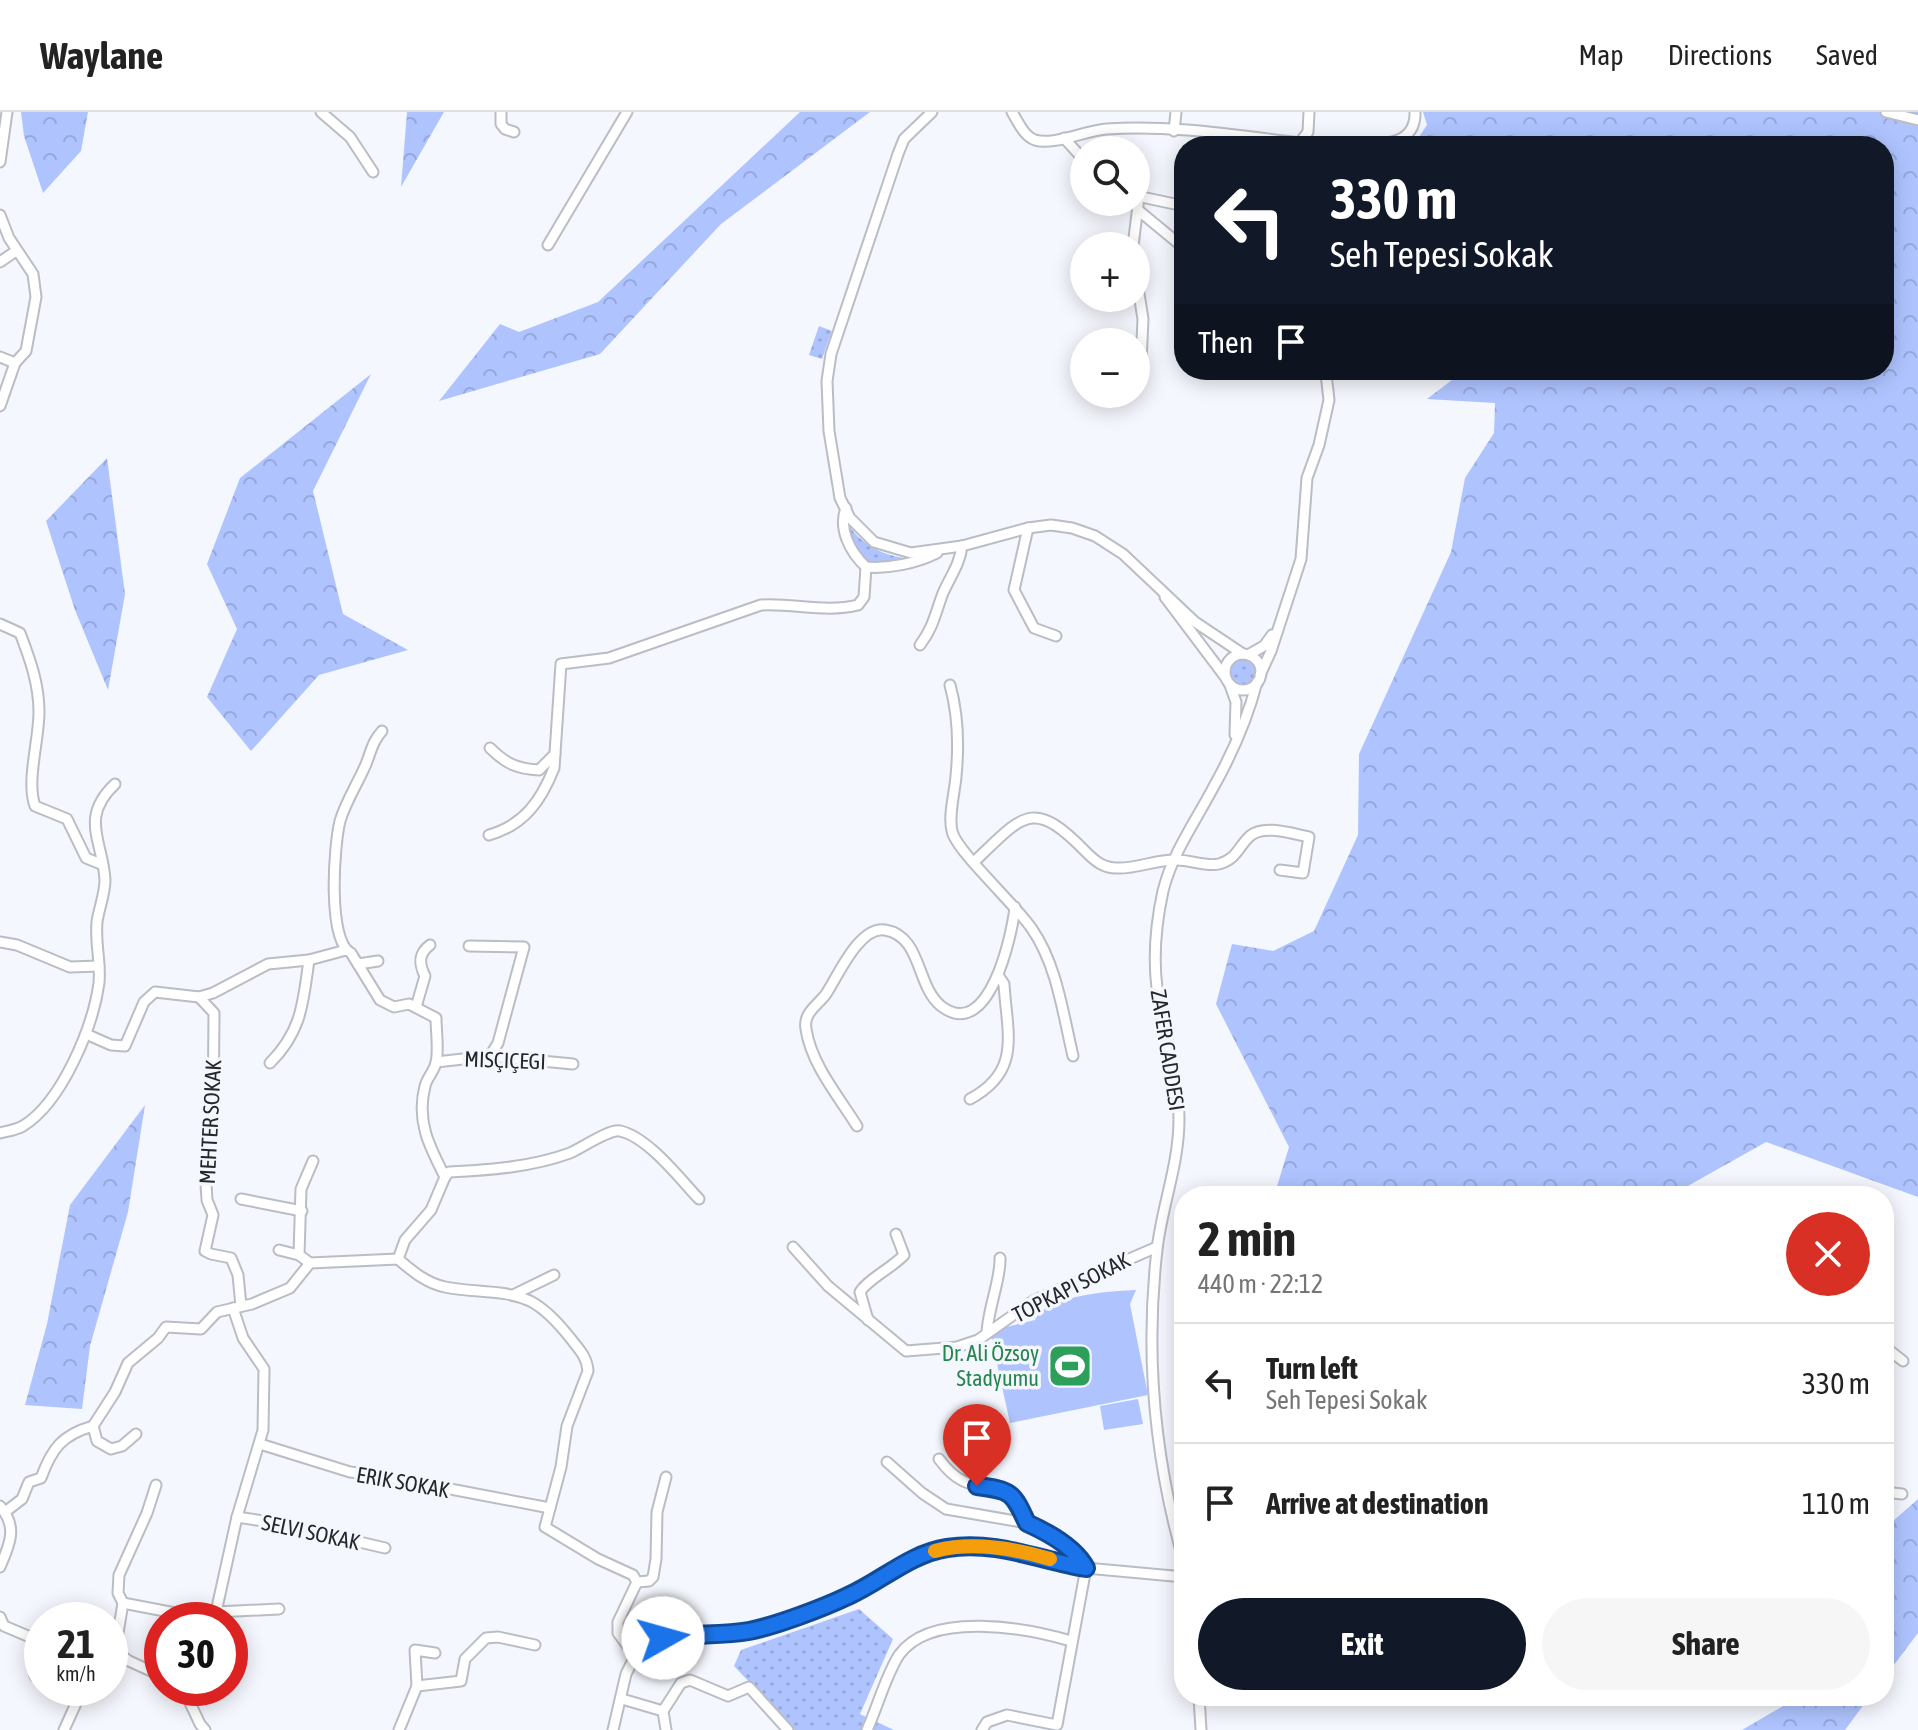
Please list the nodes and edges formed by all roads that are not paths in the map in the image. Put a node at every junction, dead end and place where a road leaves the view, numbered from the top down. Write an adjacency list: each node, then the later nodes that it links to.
1 (7, 112): 19 (street)
2 (321, 112): 20 (street)
3 (501, 112): 13 (street)
4 (627, 112): 26 (street)
5 (932, 112): 33 (street)
6 (1012, 112): 17 (street)
7 (1176, 112): 12 (street)
8 (1309, 112): 15 (street)
9 (1415, 112): 16 (street)
10 (1886, 112): 11 (street)
11 (1918, 120)
12 (1174, 131): 14 (street); 17 (street)
13 (514, 132)
14 (1245, 136)
15 (1305, 136)
16 (1406, 136)
17 (1064, 138): 18 (street)
18 (1070, 145)
19 (0, 162)
20 (373, 172)
21 (1150, 199): 22 (street)
22 (1174, 204)
23 (0, 215): 27 (street)
24 (1145, 216): 25 (street)
25 (1174, 240)
26 (548, 245)
27 (16, 251): 28 (street); 30 (street)
28 (0, 262)
29 (0, 357): 30 (street)
30 (15, 363): 32 (street)
31 (1327, 380): 40 (street, ZAFER CADDESI)
32 (0, 406)
33 (846, 508): 36 (street); 37 (street)
34 (1028, 528): 35 (street); 38 (street); 41 (street)
35 (962, 546): 36 (street); 42 (street)
36 (943, 549): 37 (street)
37 (866, 567): 50 (street)
38 (1163, 594): 43 (street); 45 (street)
39 (0, 624): 55 (street)
40 (1278, 625): 43 (street); 44 (street, ZAFER CADDESI)
41 (1056, 636)
42 (920, 645)
43 (1246, 655): 44 (street); 45 (street)
44 (1259, 679): 45 (street); 48 (street, ZAFER CADDESI)
45 (1228, 682): 48 (street, ZAFER CADDESI)
46 (950, 685): 54 (street)
47 (382, 731): 61 (street)
48 (1234, 742): 53 (street, ZAFER CADDESI)
49 (490, 748): 50 (street)
50 (555, 754): 52 (street)
51 (115, 784): 55 (street)
52 (489, 835)
53 (1175, 859): 54 (street); 56 (street); 85 (street, ZAFER CADDESI)
54 (975, 861): 57 (street)
55 (101, 864): 65 (street)
56 (1280, 870)
57 (1015, 907): 66 (street); 71 (street)
58 (0, 942): 65 (street)
59 (430, 945): 68 (street)
60 (469, 946): 70 (street)
61 (346, 950): 62 (street); 64 (street)
62 (309, 960): 67 (street); 73 (street)
63 (378, 961): 64 (street)
64 (358, 964): 68 (street)
65 (99, 966): 69 (street)
66 (998, 975): 75 (street); 76 (street)
67 (199, 997): 69 (street); 93 (street, MEHTER SOKAK)
68 (416, 1007): 72 (street)
69 (86, 1034): 77 (street)
70 (490, 1056): 72 (street, MISÇIÇEGI); 74 (street, MISÇIÇEGI)
71 (1073, 1056)
72 (436, 1062): 79 (street)
73 (270, 1063)
74 (573, 1064)
75 (970, 1099)
76 (857, 1126)
77 (0, 1133)
78 (313, 1161): 82 (street)
79 (445, 1177): 81 (street); 88 (street)
80 (241, 1199): 82 (street)
81 (699, 1199)
82 (302, 1211): 87 (street)
83 (896, 1234): 94 (street)
84 (793, 1247): 94 (street, TOPKAPI SOKAK)
85 (1157, 1247): 95 (street, TOPKAPI SOKAK); 111 (street, ZAFER CADDESI)
86 (279, 1250): 87 (street)
87 (299, 1255): 90 (street)
88 (394, 1258): 90 (street); 92 (street)
89 (1000, 1258): 95 (street)
90 (310, 1263): 93 (street)
91 (554, 1275): 92 (street)
92 (513, 1295): 107 (street)
93 (237, 1307): 98 (street); 100 (street)
94 (868, 1320): 95 (street, TOPKAPI SOKAK)
95 (987, 1333)
96 (1894, 1354): 97 (street)
97 (1903, 1361)
98 (93, 1426): 99 (street); 108 (street)
99 (136, 1434)
100 (260, 1444): 107 (street, ERIK SOKAK); 109 (street)
101 (939, 1459): 110 (street)
102 (887, 1462): 110 (street)
103 (666, 1477): 116 (street)
104 (156, 1485): 117 (street)
105 (1894, 1493): 106 (street)
106 (1902, 1494)
107 (550, 1508): 116 (street)
108 (3, 1509): 113 (street)
109 (237, 1517): 112 (street, SELVI SOKAK); 118 (street)
110 (1027, 1523): 114 (street)
111 (1174, 1527)
112 (385, 1548)
113 (0, 1567)
114 (1086, 1568): 115 (street); 123 (street); 126 (street)
115 (1174, 1576)
116 (637, 1582): 126 (street)
117 (122, 1602)
118 (218, 1602)
119 (279, 1609): 120 (street)
120 (248, 1610)
121 (0, 1617): 122 (street)
122 (24, 1634)
123 (1071, 1641): 139 (street); 140 (street)
124 (535, 1645): 127 (street)
125 (435, 1653): 127 (street)
126 (635, 1656): 128 (street)
127 (417, 1686): 135 (street)
128 (622, 1699): 132 (street); 136 (street)
129 (75, 1706): 134 (street)
130 (191, 1706): 133 (street)
131 (1200, 1706): 141 (street)
132 (663, 1711): 137 (street); 138 (street)
133 (201, 1728)
134 (64, 1730)
135 (399, 1730)
136 (613, 1730)
137 (666, 1730)
138 (788, 1730)
139 (867, 1730)
140 (982, 1730)
141 (1201, 1730)

